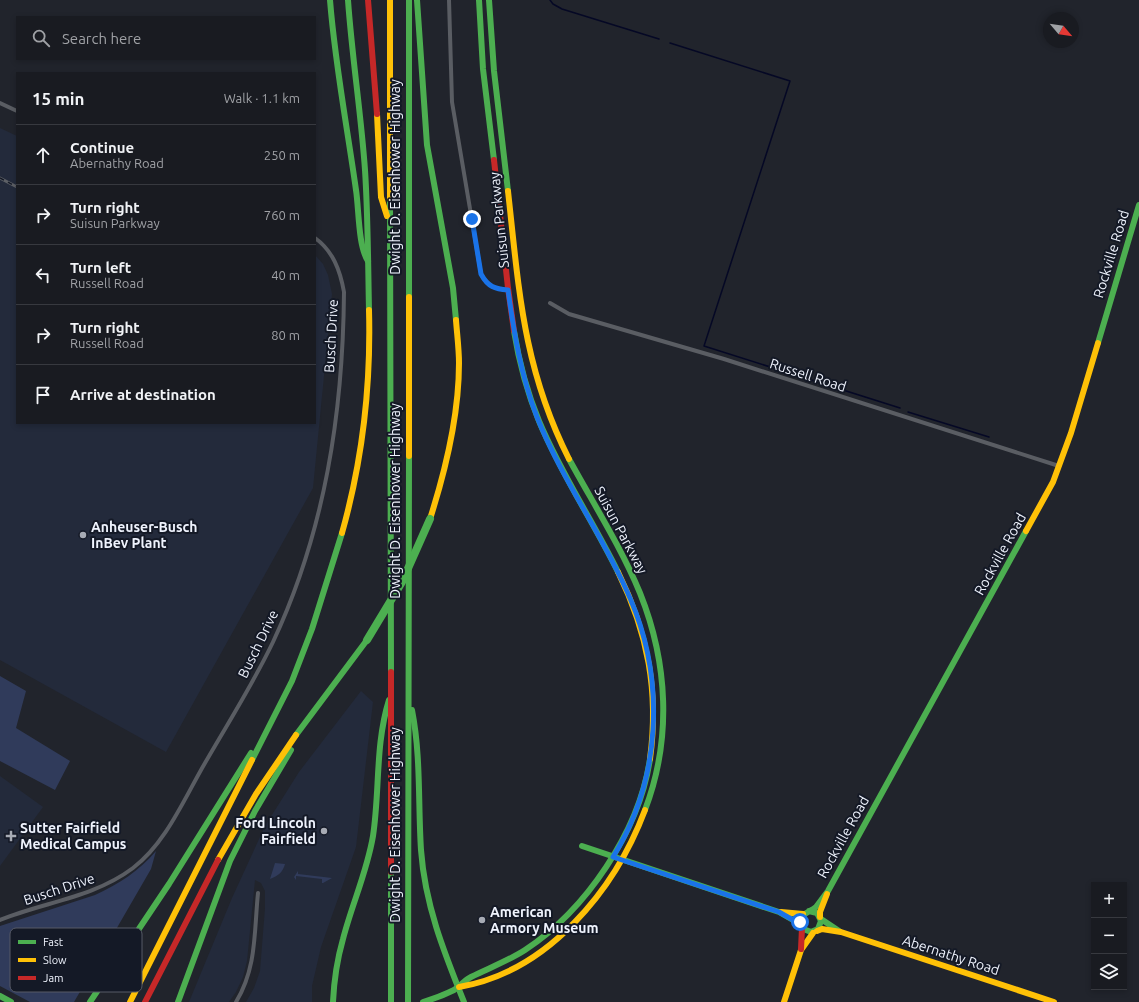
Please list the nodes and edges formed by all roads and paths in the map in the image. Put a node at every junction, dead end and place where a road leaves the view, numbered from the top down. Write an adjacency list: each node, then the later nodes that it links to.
1 (330, 0): 15 (main road)
2 (348, 0): 15 (main road)
3 (368, 0): 13 (main road)
4 (390, 0): 13 (main road, Dwight D. Eisenhower Highway)
5 (409, 0): 21 (main road, Dwight D. Eisenhower Highway)
6 (417, 0): 22 (main road, bridge)
7 (448, 0): 16 (street)
8 (479, 0): 16 (main road, Suisun Parkway)
9 (489, 0): 25 (main road, Suisun Parkway)
10 (0, 103): 11 (street)
11 (16, 111)
12 (1139, 205): 18 (main road, Rockville Road)
13 (389, 222): 20 (main road, Dwight D. Eisenhower Highway)
14 (316, 239): 31 (street, Busch Drive)
15 (368, 261): 19 (main road)
16 (508, 290): 24 (main road, Suisun Parkway)
17 (550, 303): 18 (street, Russell Road)
18 (1060, 467): 26 (main road, Rockville Road)
19 (292, 681): 33 (main road); 37 (main road)
20 (391, 694): 48 (main road); 49 (main road, Dwight D. Eisenhower Highway)
21 (408, 695): 38 (main road); 50 (main road, Dwight D. Eisenhower Highway)
22 (324, 697): 45 (main road); 46 (main road)
23 (582, 846): 24 (main road)
24 (613, 857): 25 (main road); 38 (main road, Suisun Parkway)
25 (623, 860): 28 (main road); 38 (main road, Suisun Parkway)
26 (828, 891): 29 (main road, Rockville Road); 30 (main road, Rockville Road)
27 (258, 893): 47 (street)
28 (779, 912): 29 (main road); 32 (main road)
29 (806, 913): 30 (main road); 32 (main road)
30 (820, 918): 34 (main road); 35 (main road, Abernathy Road)
31 (0, 920)
32 (801, 926): 34 (main road); 36 (main road)
33 (139, 928)
34 (815, 932): 35 (main road, Abernathy Road); 36 (main road)
35 (841, 932): 54 (main road, Abernathy Road)
36 (801, 950): 53 (main road)
37 (142, 978)
38 (459, 987): 51 (main road, Suisun Parkway); 52 (main road)
39 (97, 992): 43 (main road)
40 (135, 992): 44 (main road)
41 (0, 996): 42 (main road)
42 (11, 1002)
43 (90, 1002)
44 (130, 1002)
45 (145, 1002)
46 (178, 1002)
47 (236, 1002)
48 (334, 1002)
49 (391, 1002)
50 (408, 1002)
51 (423, 1002)
52 (464, 1002)
53 (784, 1002)
54 (1054, 1002)

